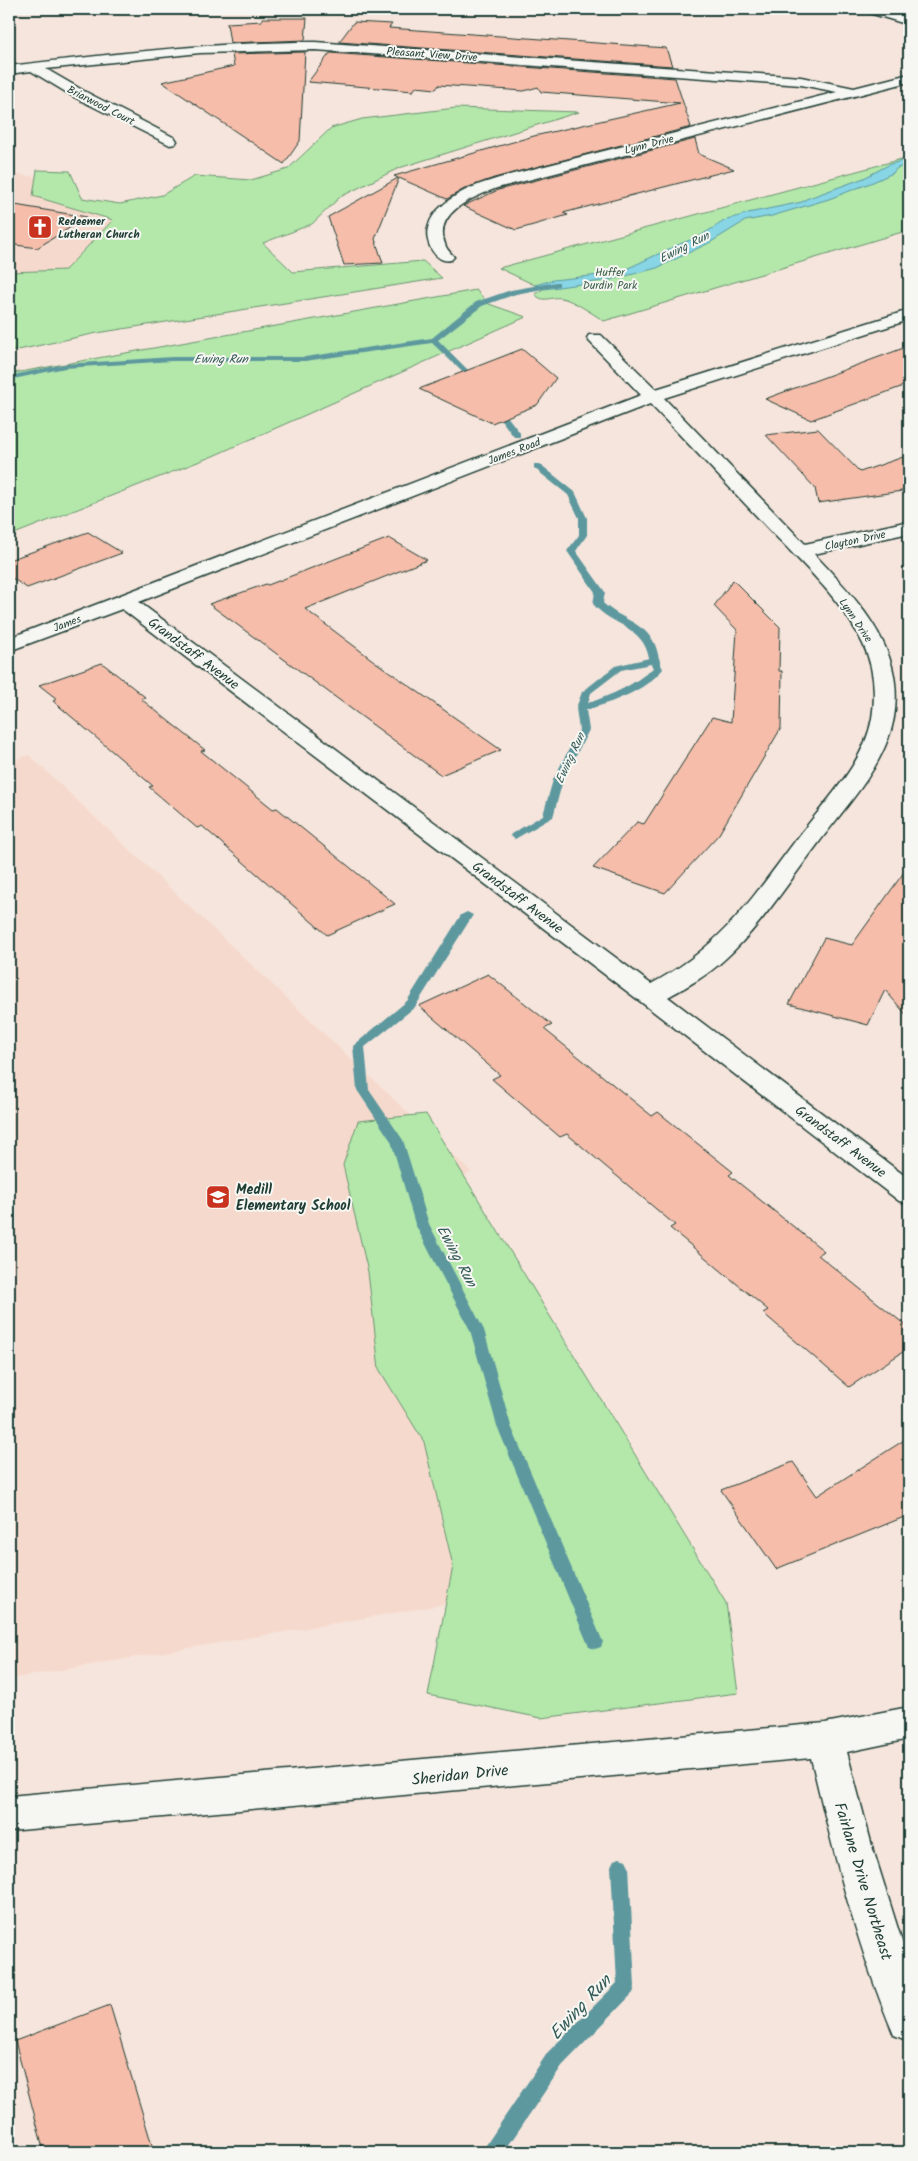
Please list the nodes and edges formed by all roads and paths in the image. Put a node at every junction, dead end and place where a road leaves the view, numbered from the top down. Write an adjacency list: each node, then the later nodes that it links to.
1 (867, 9): 2 (street)
2 (909, 22)
3 (32, 67): 4 (street, Pleasant View Drive); 6 (street, Pleasant View Drive); 7 (street, Briarwood Court)
4 (9, 70)
5 (909, 78): 6 (street, Lynn Drive)
6 (855, 92): 8 (street, Lynn Drive)
7 (170, 141)
8 (446, 257)
9 (909, 315): 11 (street, James Road)
10 (595, 338): 11 (street, Lynn Drive)
11 (654, 396): 13 (street, Lynn Drive); 14 (street, James Road)
12 (909, 527): 13 (street, Clayton Drive)
13 (800, 551): 16 (street, Lynn Drive)
14 (124, 601): 15 (street, James); 16 (street, Grandstaff Avenue)
15 (9, 645)
16 (650, 996): 17 (street, Grandstaff Avenue)
17 (903, 1182)
18 (909, 1722): 19 (street, Sheridan Drive)
19 (826, 1740): 20 (street, Sheridan Drive); 21 (street, Fairlane Drive Northeast)
20 (9, 1814)
21 (909, 2021)

